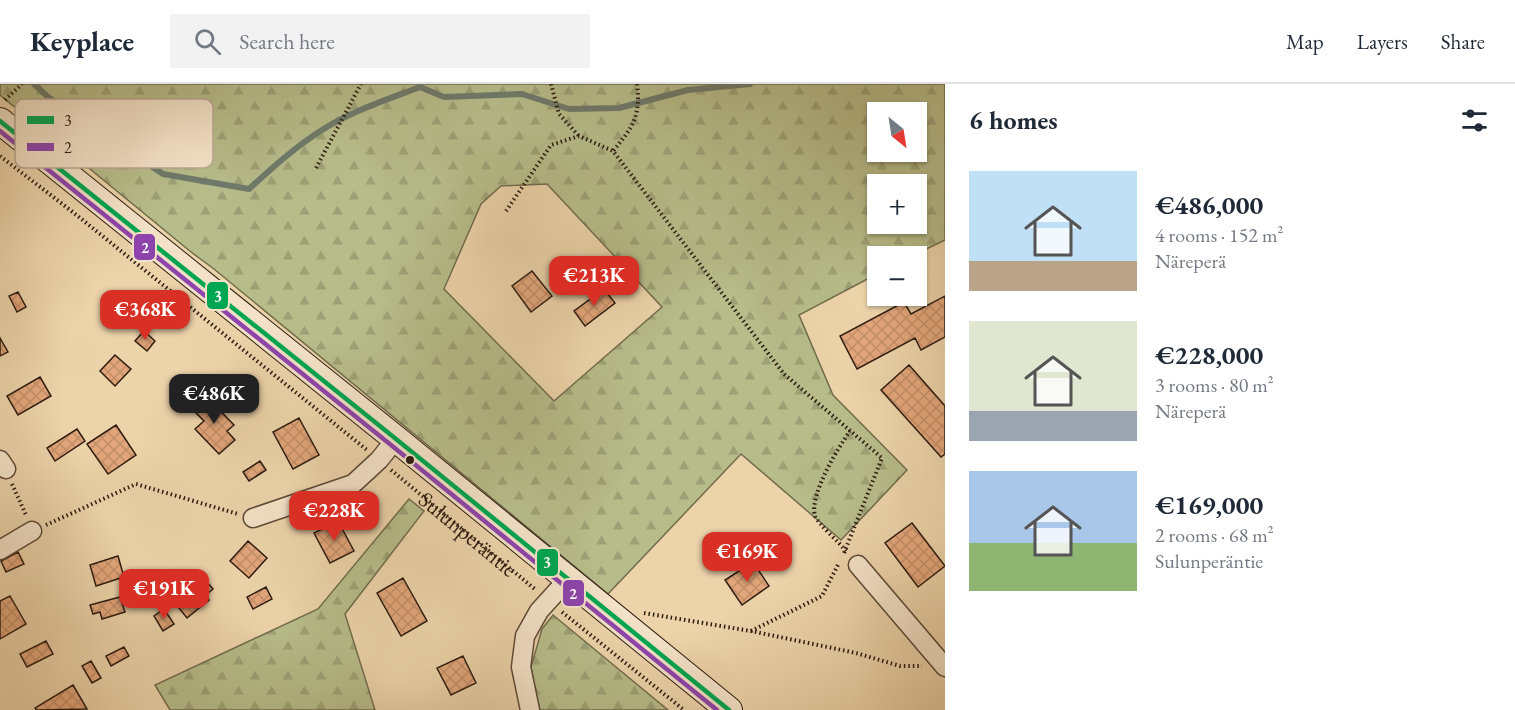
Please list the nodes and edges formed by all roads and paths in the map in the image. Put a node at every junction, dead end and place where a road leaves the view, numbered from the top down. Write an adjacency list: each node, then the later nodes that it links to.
1 (22, 84): 5 (path)
2 (361, 84): 14 (path)
3 (551, 84): 8 (path)
4 (637, 84): 9 (path)
5 (0, 106)
6 (0, 121): 7 (street, Sulunperäntie)
7 (15, 133)
8 (579, 136): 9 (path); 15 (path)
9 (613, 151): 16 (path)
10 (0, 156): 11 (path, Sulunperäntie)
11 (15, 168)
12 (16, 168): 18 (path, Sulunperäntie)
13 (59, 168): 17 (street, Sulunperäntie)
14 (316, 168)
15 (506, 211)
16 (850, 431): 23 (path); 23 (path)
17 (396, 439): 18 (street); 25 (street, Sulunperäntie)
18 (379, 460): 20 (street); 26 (path, Sulunperäntie)
19 (3, 465): 21 (path)
20 (254, 518): 21 (path)
21 (33, 531): 22 (street)
22 (0, 550)
23 (846, 550): 28 (path)
24 (858, 565): 29 (street)
25 (568, 579): 26 (street); 27 (street, Sulunperäntie)
26 (548, 600): 30 (street); 31 (path, Sulunperäntie)
27 (620, 621): 28 (path); 32 (street, Sulunperäntie)
28 (752, 631): 29 (path)
29 (945, 667)
30 (530, 710)
31 (684, 710)
32 (729, 710)

